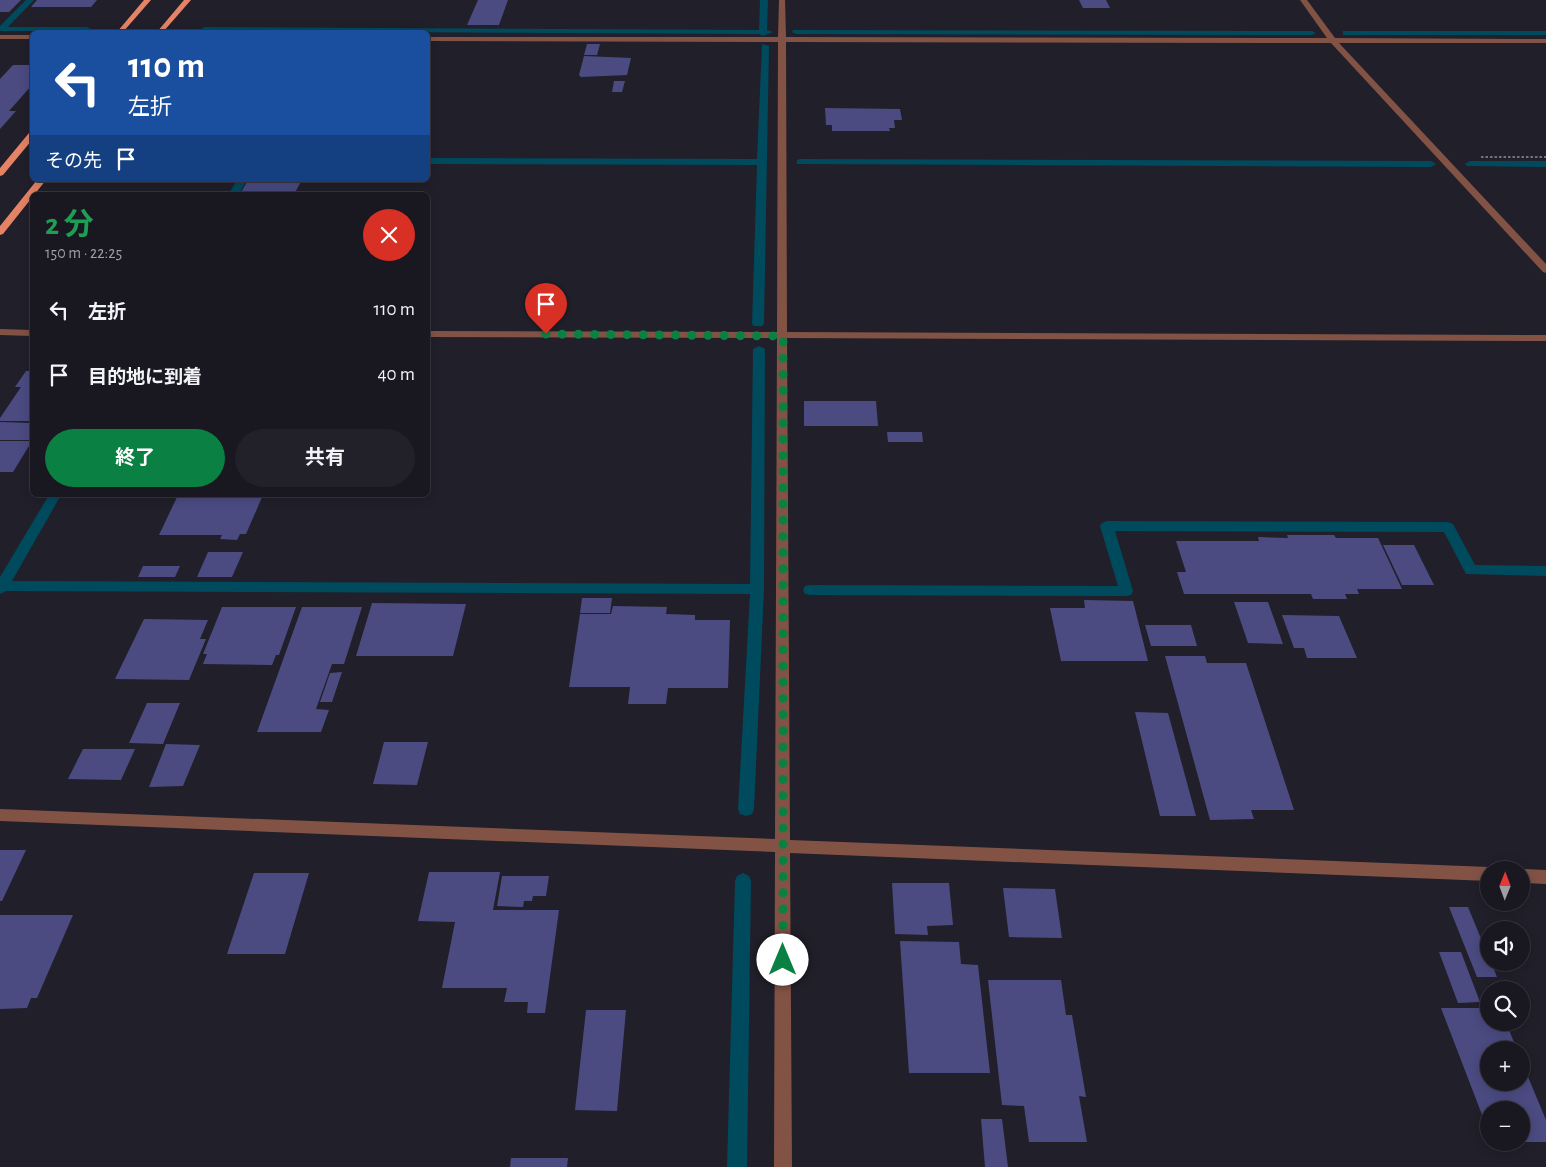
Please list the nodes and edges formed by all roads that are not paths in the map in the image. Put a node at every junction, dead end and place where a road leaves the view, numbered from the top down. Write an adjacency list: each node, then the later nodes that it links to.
1 (148, 0): 5 (main road)
2 (188, 0): 6 (main road)
3 (782, 0): 10 (street)
4 (1303, 0): 11 (street)
5 (122, 30)
6 (162, 30)
7 (0, 37): 8 (street)
8 (30, 38)
9 (430, 39): 10 (street)
10 (782, 40): 11 (street); 23 (street)
11 (1333, 41): 12 (street); 19 (street)
12 (1546, 41)
13 (30, 137): 14 (main road)
14 (0, 172)
15 (40, 182): 16 (main road)
16 (32, 192)
17 (30, 195): 18 (main road)
18 (0, 232)
19 (1546, 270)
20 (0, 332): 21 (street)
21 (30, 333)
22 (430, 334): 23 (street)
23 (783, 336): 24 (street); 26 (street)
24 (1546, 338)
25 (0, 815): 26 (street)
26 (783, 846): 27 (street); 30 (street)
27 (1480, 874)
28 (1530, 876): 29 (street)
29 (1546, 877)
30 (783, 1167)

